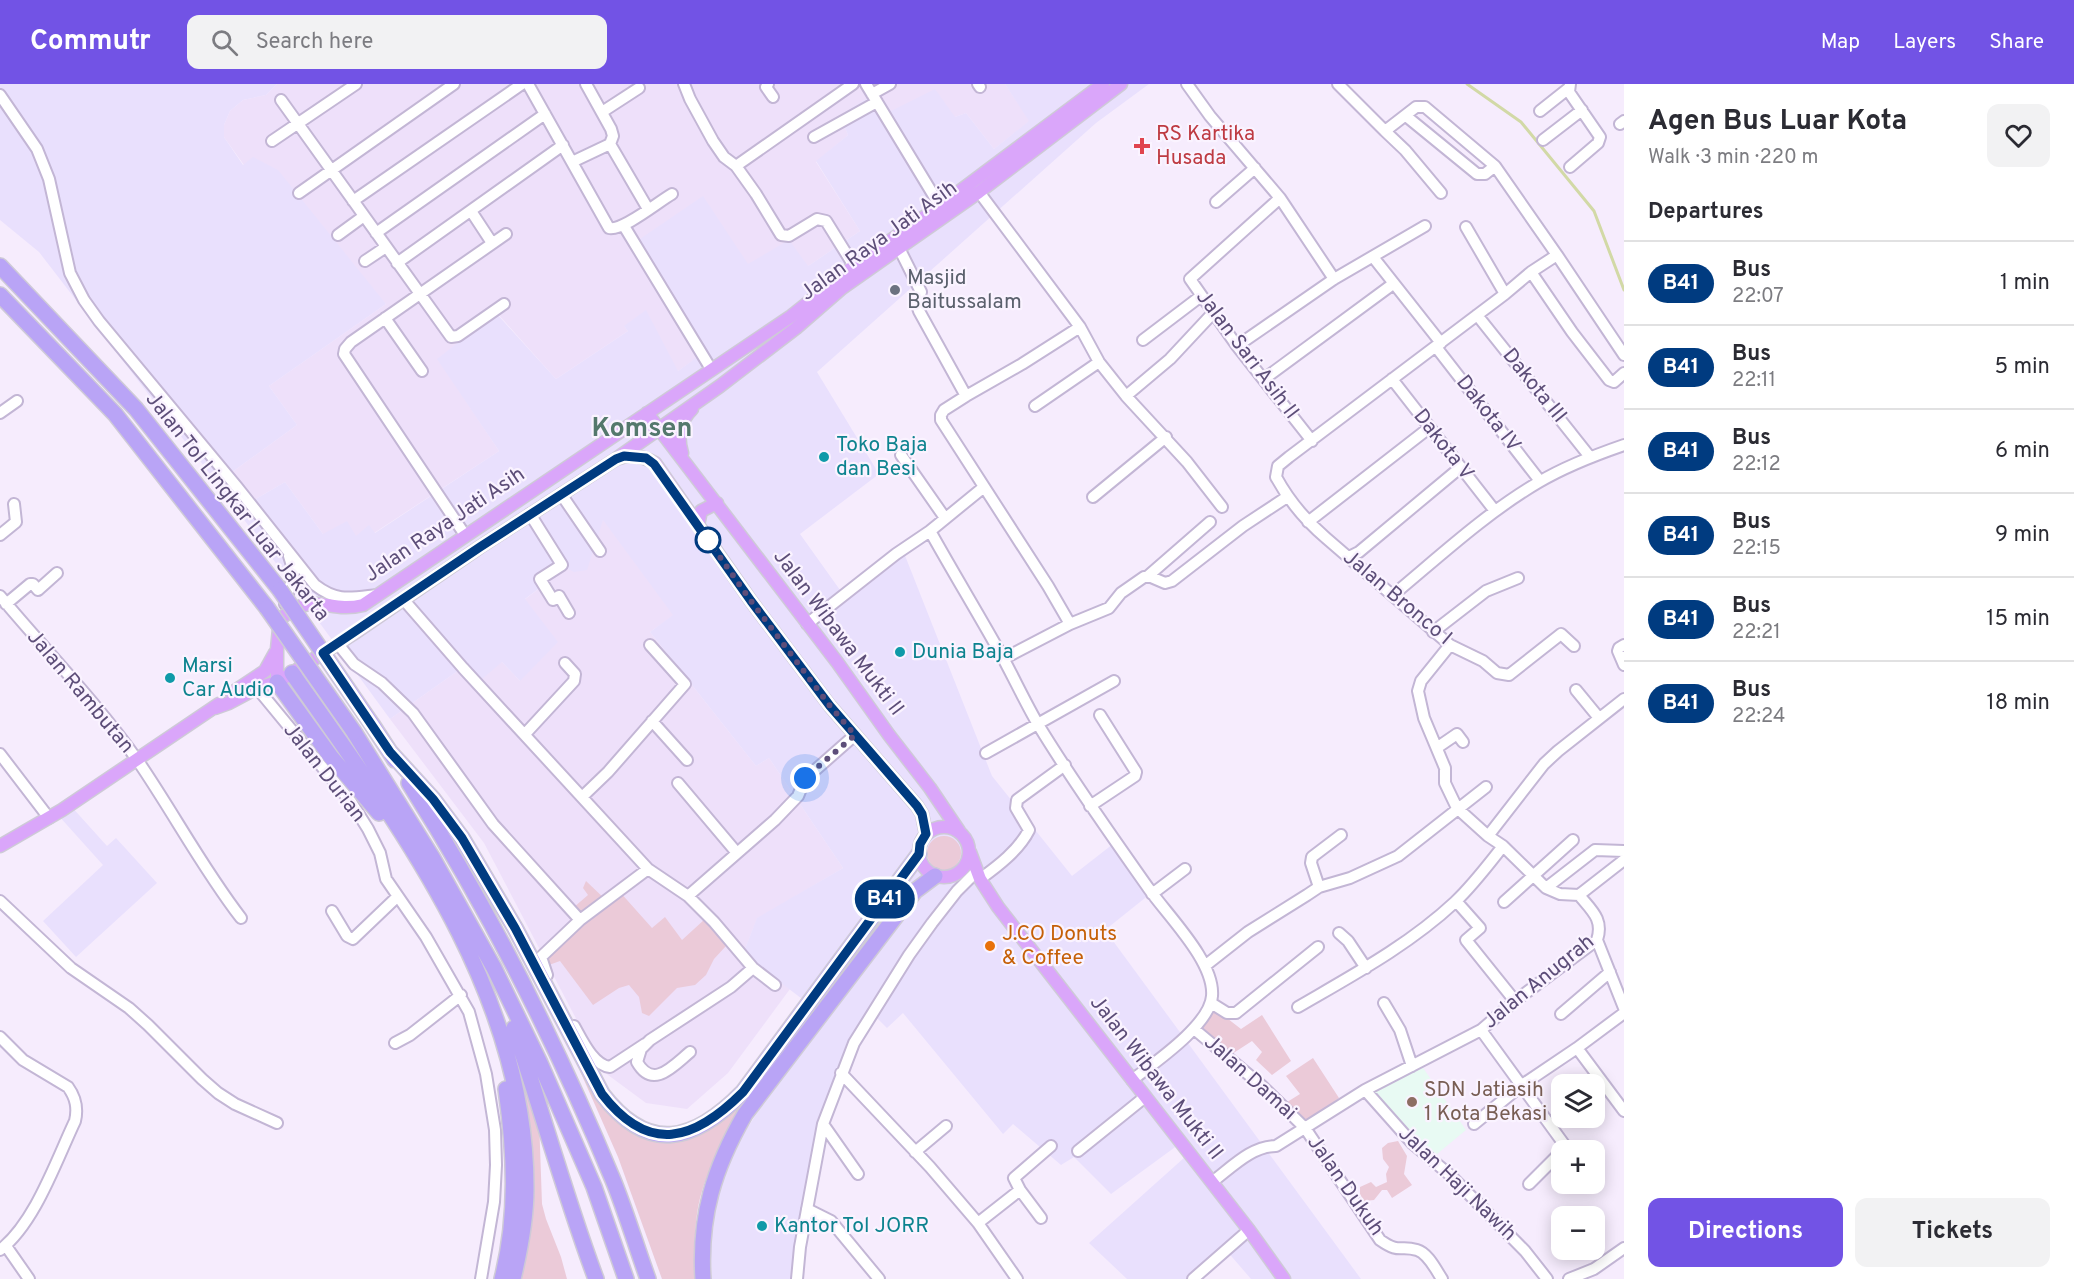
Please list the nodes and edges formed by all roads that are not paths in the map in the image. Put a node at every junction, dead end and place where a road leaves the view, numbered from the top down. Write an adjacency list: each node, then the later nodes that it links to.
1 (356, 84): 25 (street)
2 (454, 84): 37 (street)
3 (522, 84): 43 (street)
4 (528, 84): 23 (street)
5 (586, 84): 22 (street)
6 (684, 84): 33 (street)
7 (768, 84): 18 (street)
8 (853, 84): 33 (street)
9 (890, 84): 16 (street)
10 (1103, 84): 45 (main road, Jalan Raya Jati Asih)
11 (1121, 84): 38 (main road, Jalan Raya Jati Asih)
12 (1187, 84): 36 (street)
13 (1338, 84): 26 (street)
14 (1569, 86): 20 (street); 21 (street)
15 (639, 88): 22 (street)
16 (872, 93): 27 (street); 45 (street)
17 (0, 95): 122 (street)
18 (773, 97)
19 (281, 100): 25 (street)
20 (1582, 110): 28 (street); 35 (street)
21 (1540, 111)
22 (602, 112): 30 (street)
23 (545, 114): 31 (street); 52 (street)
24 (1406, 116): 26 (street); 34 (street); 34 (street)
25 (298, 124): 29 (street); 37 (street)
26 (1385, 131): 40 (street)
27 (814, 137)
28 (1543, 140)
29 (272, 141)
30 (610, 144): 32 (street); 46 (street)
31 (563, 145): 32 (street); 47 (street)
32 (572, 162): 49 (street)
33 (735, 166): 63 (street)
34 (1495, 166): 58 (street)
35 (1570, 167)
36 (1255, 168): 42 (street); 44 (street)
37 (331, 170): 39 (street); 43 (street)
38 (979, 192): 57 (main road, Jalan Raya Jati Asih); 75 (street)
39 (299, 193)
40 (1441, 193)
41 (672, 194): 46 (street)
42 (1280, 198): 65 (street); 70 (street, Jalan Sari Asih II)
43 (353, 201): 48 (street)
44 (1216, 202)
45 (940, 206): 63 (main road, Jalan Raya Jati Asih)
46 (648, 209): 49 (street)
47 (471, 211): 55 (street); 61 (street)
48 (364, 216): 52 (street); 54 (street)
49 (624, 225): 81 (street)
50 (1425, 226): 59 (street)
51 (1466, 227): 68 (street)
52 (376, 233): 56 (street)
53 (506, 234): 55 (street)
54 (338, 235)
55 (492, 243): 67 (street)
56 (386, 247): 60 (street); 61 (street)
57 (899, 248): 86 (street); 88 (main road, Jalan Raya Jati Asih)
58 (1557, 255): 64 (street); 79 (street)
59 (1373, 257): 65 (street); 66 (street, Dakota IV)
60 (365, 261)
61 (397, 263): 67 (street)
62 (0, 266): 161 (highway, Jalan Tol Lingkar Luar Jakarta, bridge)
63 (854, 266): 81 (main road, Jalan Raya Jati Asih)
64 (1531, 272): 68 (street); 83 (street)
65 (1334, 279): 78 (street)
66 (1394, 284): 77 (street, Dakota IV); 84 (street)
67 (419, 294): 71 (street); 74 (street)
68 (1505, 294): 73 (street)
69 (0, 295): 207 (highway, Jalan Tol Lingkar Luar Jakarta, bridge)
70 (1201, 296): 72 (street, Jalan Sari Asih II); 76 (street)
71 (504, 303)
72 (1213, 314): 78 (street, Jalan Sari Asih II); 87 (street)
73 (1477, 315): 77 (street); 101 (street, Dakota III)
74 (385, 318): 82 (street); 121 (street)
75 (1080, 327): 80 (street); 86 (street)
76 (1143, 340)
77 (1439, 345): 85 (street); 105 (street, Dakota IV)
78 (1238, 346): 84 (street, Jalan Sari Asih II)
79 (1624, 355)
80 (1099, 362): 87 (street); 90 (street)
81 (711, 369): 91 (main road, Jalan Raya Jati Asih)
82 (422, 371)
83 (1624, 374)
84 (1264, 379): 97 (street, Jalan Sari Asih II)
85 (1392, 379): 94 (street, Dakota V); 97 (street)
86 (966, 396): 106 (street)
87 (1126, 396): 96 (street)
88 (703, 397): 93 (main road, Jalan Raya Jati Asih); 103 (main road)
89 (17, 401): 92 (street)
90 (1035, 406)
91 (647, 412): 93 (main road); 95 (main road, Jalan Raya Jati Asih)
92 (0, 413)
93 (659, 428): 98 (main road, Jalan Raya Jati Asih); 103 (main road, Jalan Wibawa Mukti II)
94 (1429, 428): 104 (street, Dakota V); 117 (street)
95 (622, 429): 98 (main road); 121 (main road, Jalan Raya Jati Asih)
96 (1166, 437): 108 (street); 112 (street)
97 (1312, 441): 109 (street)
98 (634, 444): 102 (main road, Jalan Raya Jati Asih)
99 (1624, 445): 101 (street)
100 (901, 455): 115 (street)
101 (1590, 457): 105 (street)
102 (616, 459): 107 (main road, Jalan Raya Jati Asih); 118 (main road)
103 (684, 459): 110 (main road, Jalan Wibawa Mukti II)
104 (1461, 467): 113 (street, Dakota V); 124 (street)
105 (1540, 481): 113 (street)
106 (984, 487): 115 (street); 135 (street)
107 (561, 494): 114 (main road, Jalan Raya Jati Asih); 123 (street)
108 (1093, 497)
109 (1287, 497): 117 (street, Jalan Bronco I); 126 (street)
110 (717, 503): 118 (main road); 134 (main road, Jalan Wibawa Mukti II)
111 (14, 504): 120 (street)
112 (1222, 507)
113 (1495, 511): 129 (street)
114 (530, 514): 130 (main road, Jalan Raya Jati Asih); 132 (street)
115 (945, 518): 119 (street)
116 (1210, 522): 126 (street)
117 (1308, 522): 124 (street, Jalan Bronco I)
118 (698, 525): 158 (main road)
119 (930, 531): 134 (street); 143 (street)
120 (0, 535)
121 (465, 535): 128 (main road, Jalan Raya Jati Asih)
122 (283, 543): 128 (street); 133 (street)
123 (600, 551)
124 (1349, 557): 129 (street, Jalan Bronco I)
125 (57, 573): 131 (street)
126 (1148, 576): 135 (street)
127 (1518, 578): 136 (street)
128 (376, 595): 133 (main road, Jalan Raya Jati Asih)
129 (1393, 595): 136 (street, Jalan Bronco I)
130 (403, 599): 137 (main road, Jalan Raya Jati Asih); 157 (street)
131 (3, 600): 164 (street, Jalan Rambutan)
132 (569, 613)
133 (280, 619): 142 (main road)
134 (807, 624): 173 (main road, Jalan Wibawa Mukti II)
135 (1070, 624): 143 (street)
136 (1433, 632): 139 (street, Jalan Bronco I)
137 (338, 644): 146 (main road, Jalan Raya Jati Asih); 202 (street)
138 (650, 645): 155 (street)
139 (1450, 645): 141 (street, Jalan Bronco I); 160 (street)
140 (1624, 645): 145 (street)
141 (1574, 646)
142 (277, 649): 148 (main road); 152 (main road)
143 (1003, 659): 156 (street)
144 (565, 663): 157 (street)
145 (1624, 665)
146 (292, 673): 148 (main road, Jalan Raya Jati Asih); 257 (highway)
147 (1114, 681): 156 (street)
148 (277, 682): 149 (main road, Jalan Raya Jati Asih); 256 (highway)
149 (256, 688): 152 (main road, Jalan Raya Jati Asih); 196 (street, Jalan Durian)
150 (1576, 690): 154 (street)
151 (1623, 701): 154 (street)
152 (215, 708): 164 (main road)
153 (1100, 715): 170 (street)
154 (1599, 718): 176 (street)
155 (652, 721): 165 (street); 169 (street)
156 (1038, 725): 162 (street); 166 (street)
157 (525, 734): 169 (street)
158 (855, 735): 174 (main road); 182 (street)
159 (1462, 742): 160 (street)
160 (1437, 747): 171 (street)
161 (390, 752): 183 (highway); 260 (highway, Jalan Tol Lingkar Luar Jakarta)
162 (986, 753)
163 (0, 754): 172 (street)
164 (137, 760): 172 (main road); 201 (street, Jalan Rambutan)
165 (687, 760)
166 (1065, 765): 170 (street); 189 (street)
167 (678, 783): 182 (street)
168 (1486, 787): 171 (street)
169 (582, 797): 185 (street)
170 (1090, 806): 193 (street)
171 (1457, 808): 176 (street); 191 (street)
172 (49, 818): 178 (main road)
173 (959, 831): 174 (main road); 181 (main road)
174 (926, 834): 183 (main road)
175 (1341, 836): 191 (street)
176 (1488, 836): 179 (street)
177 (1574, 840): 190 (street)
178 (0, 846)
179 (1503, 846): 190 (street); 198 (street)
180 (1624, 851): 192 (street)
181 (970, 852): 188 (main road); 189 (main road, Jalan Wibawa Mukti II)
182 (736, 853): 195 (street)
183 (919, 854): 187 (main road)
184 (1624, 860): 194 (street)
185 (648, 869): 195 (street); 202 (street)
186 (1185, 869): 193 (street)
187 (935, 876): 188 (main road); 261 (highway)
188 (953, 876): 189 (main road)
189 (978, 876): 228 (street); 229 (main road, Jalan Wibawa Mukti II)
190 (1533, 876): 192 (street); 199 (street)
191 (1319, 888): 206 (street)
192 (1546, 888): 194 (street)
193 (1152, 894): 206 (street)
194 (1579, 895): 204 (street, Jalan Anugrah)
195 (688, 896): 208 (street)
196 (397, 897): 200 (street); 212 (street, Jalan Durian)
197 (0, 901): 234 (street)
198 (1456, 901): 209 (street); 213 (street)
199 (1504, 902)
200 (332, 911)
201 (241, 918)
202 (580, 921): 224 (street)
203 (1339, 933): 209 (street)
204 (1597, 940): 210 (street); 213 (street, Jalan Anugrah)
205 (1318, 947): 214 (street)
206 (1206, 965): 214 (street)
207 (494, 968): 258 (highway); 259 (highway, Jalan Tol Lingkar Luar Jakarta)
208 (753, 968): 211 (street); 224 (street)
209 (1366, 968): 216 (street)
210 (1610, 972): 217 (street); 219 (street)
211 (775, 986)
212 (461, 995): 223 (street); 255 (street, Jalan Durian)
213 (1515, 1001): 221 (street, Jalan Anugrah)
214 (1211, 1003): 220 (street)
215 (1384, 1003): 227 (street)
216 (1298, 1006)
217 (1624, 1008)
218 (1624, 1013): 225 (street)
219 (1561, 1014)
220 (1194, 1029): 229 (street); 238 (street, Jalan Damai)
221 (1481, 1030): 227 (street, Jalan Anugrah); 230 (street)
222 (0, 1037): 253 (street)
223 (395, 1043)
224 (645, 1044): 226 (street)
225 (1577, 1048): 230 (street); 233 (street)
226 (690, 1052)
227 (1412, 1066): 231 (street, Jalan Anugrah)
228 (841, 1073): 235 (street); 242 (street)
229 (1132, 1080): 232 (main road, Jalan Wibawa Mukti II)
230 (1522, 1085): 236 (street); 239 (street)
231 (1365, 1090): 238 (street, Jalan Anugrah); 268 (street, Jalan Haji Nawih)
232 (1145, 1097): 241 (street); 245 (main road, Jalan Wibawa Mukti II)
233 (1624, 1111)
234 (277, 1123)
235 (823, 1124): 244 (street); 248 (street)
236 (1474, 1124)
237 (946, 1126): 242 (street)
238 (1305, 1128): 245 (street, Jalan Anugrah); 267 (street, Jalan Dukuh)
239 (1562, 1140)
240 (1051, 1146): 247 (street)
241 (1078, 1151)
242 (915, 1152): 250 (street)
243 (1551, 1162): 246 (street)
244 (858, 1174)
245 (1212, 1182): 251 (main road, Jalan Wibawa Mukti II)
246 (1529, 1184)
247 (1020, 1190): 249 (street); 250 (street)
248 (807, 1209): 262 (street); 263 (street)
249 (1041, 1218)
250 (978, 1223): 264 (street)
251 (1250, 1230): 265 (street); 266 (main road, Jalan Wibawa Mukti II)
252 (1624, 1248): 269 (street)
253 (2, 1249): 254 (street)
254 (29, 1279)
255 (481, 1279)
256 (502, 1279)
257 (513, 1279)
258 (596, 1279)
259 (626, 1279)
260 (648, 1279)
261 (704, 1279)
262 (797, 1279)
263 (879, 1279)
264 (1017, 1279)
265 (1193, 1279)
266 (1284, 1279)
267 (1442, 1279)
268 (1547, 1279)
269 (1569, 1279)

